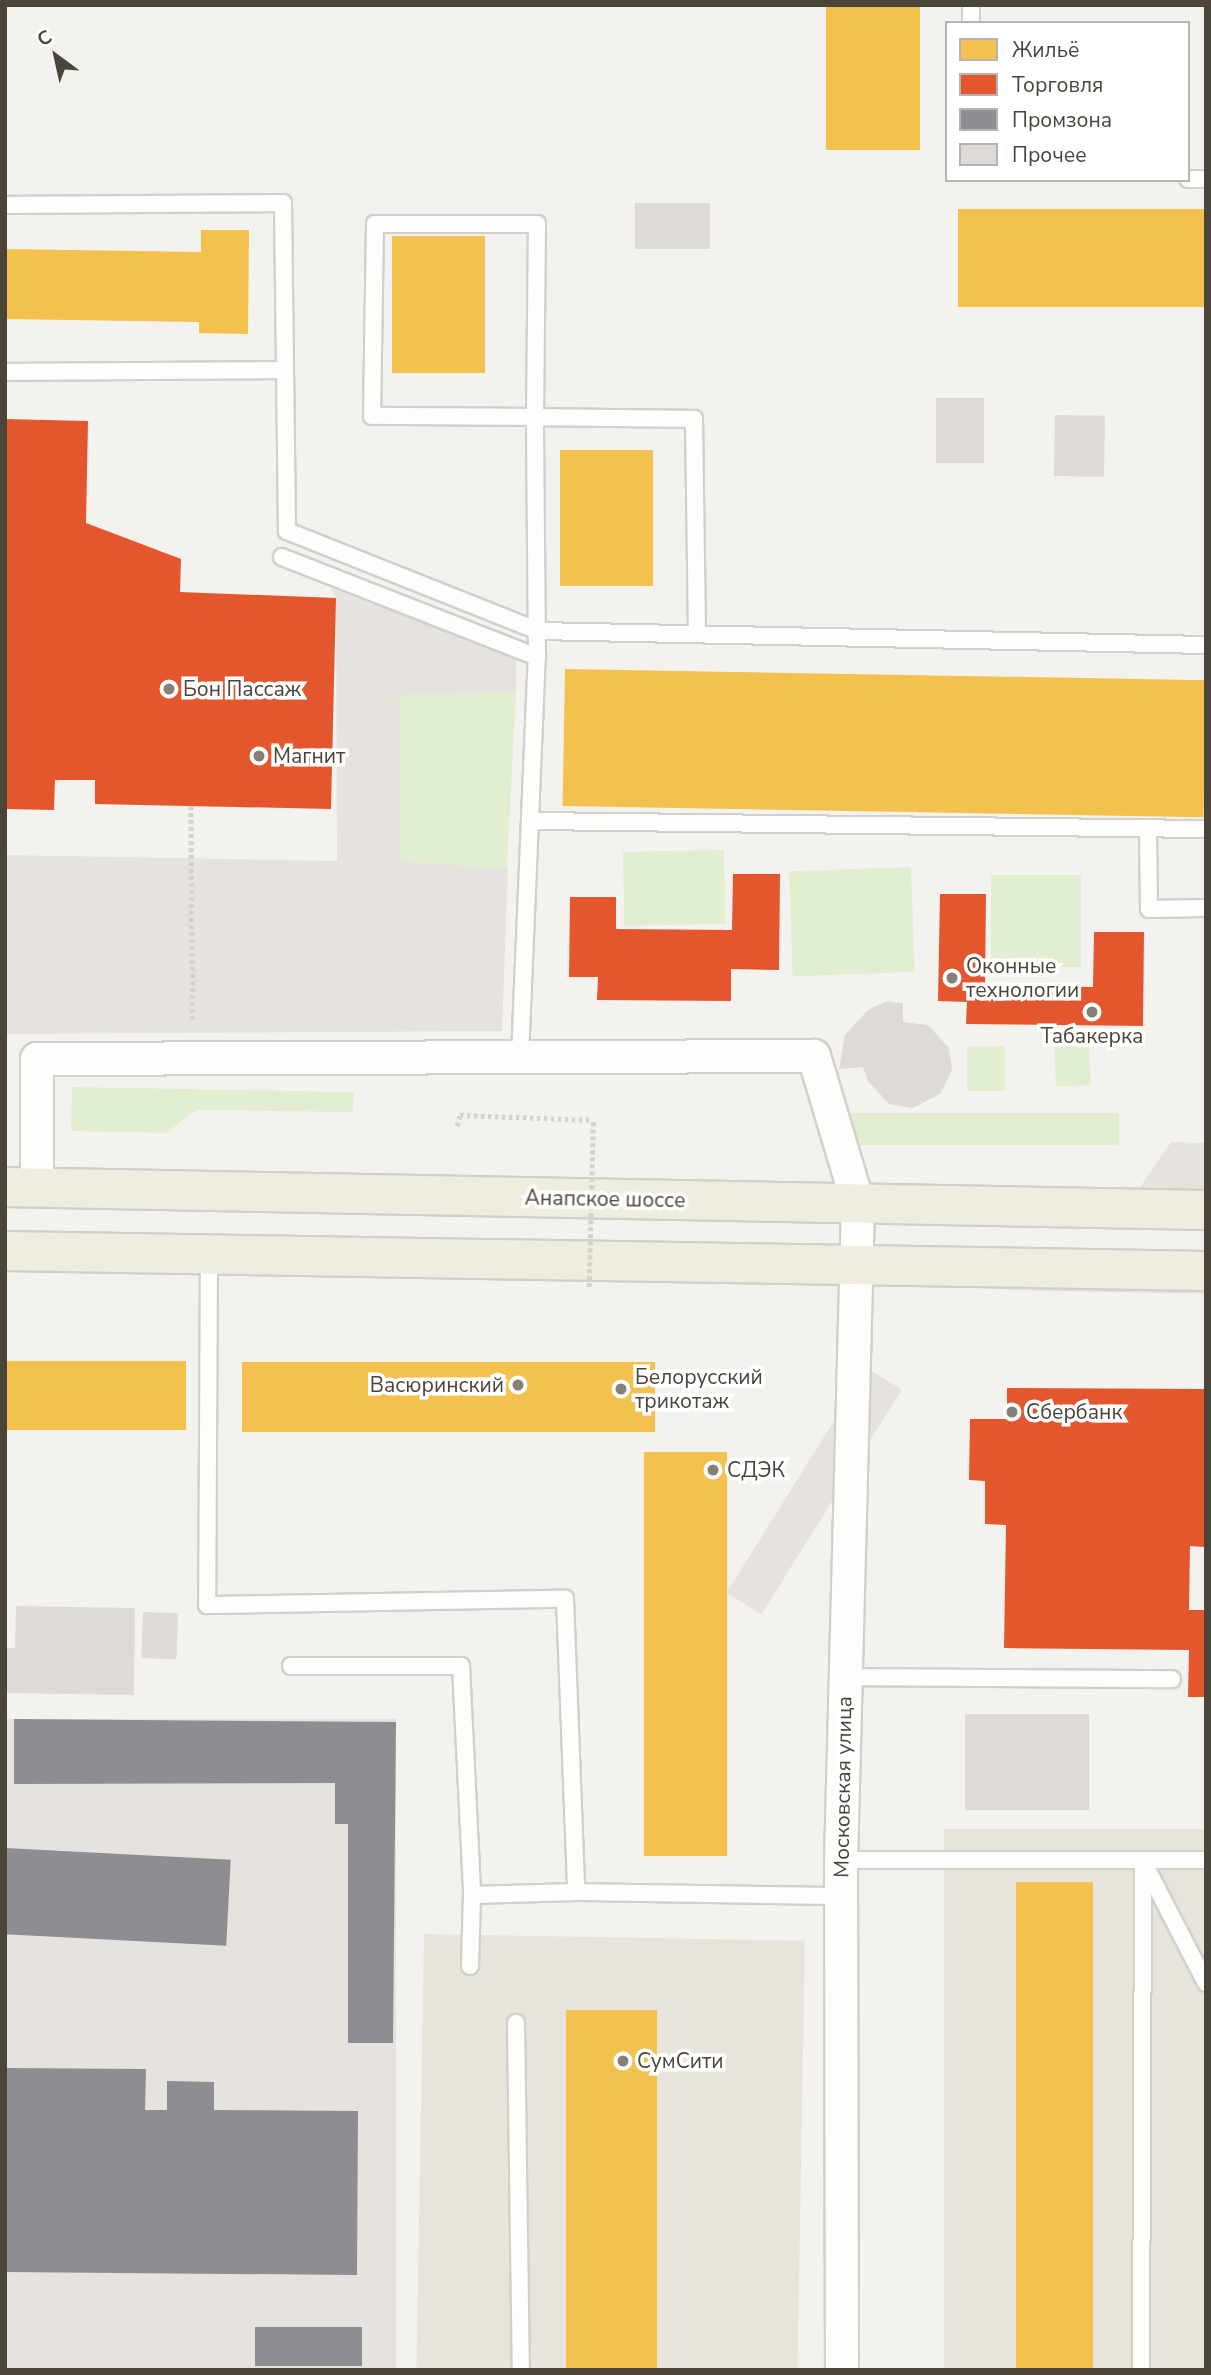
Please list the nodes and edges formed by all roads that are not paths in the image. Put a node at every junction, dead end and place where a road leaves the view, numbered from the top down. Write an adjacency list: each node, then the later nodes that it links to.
1 (5, 205): 2 (lane)
2 (283, 370): 3 (lane); 6 (lane)
3 (5, 372)
4 (535, 417): 4 (lane); 6 (lane); 7 (lane)
5 (282, 556): 9 (lane)
6 (538, 631): 7 (lane); 9 (lane)
7 (697, 632): 8 (lane)
8 (1206, 645)
9 (537, 657): 10 (lane)
10 (531, 821): 12 (lane); 14 (lane)
11 (1148, 828): 13 (lane)
12 (1206, 829)
13 (1206, 908)
14 (520, 1057): 15 (street); 16 (street, Московская улица)
15 (21, 1187): 16 (highway, Анапское шоссе)
16 (858, 1205): 17 (highway, Анапское шоссе); 20 (street, Московская улица)
17 (1206, 1210)
18 (5, 1251): 19 (highway)
19 (209, 1251): 20 (highway); 28 (lane)
20 (856, 1264): 21 (highway); 23 (street, Московская улица)
21 (1206, 1271)
22 (291, 1666): 29 (lane)
23 (845, 1677): 24 (lane); 25 (street, Московская улица)
24 (1172, 1679)
25 (841, 1860): 26 (lane); 30 (street, Московская улица)
26 (1143, 1860): 27 (lane); 32 (lane); 36 (lane)
27 (1206, 1860)
28 (576, 1892): 29 (lane); 30 (lane)
29 (472, 1895): 31 (lane)
30 (841, 1896): 35 (street, Московская улица)
31 (470, 1966)
32 (1206, 1983)
33 (516, 2023): 34 (lane)
34 (521, 2370)
35 (842, 2370)
36 (1141, 2370)

